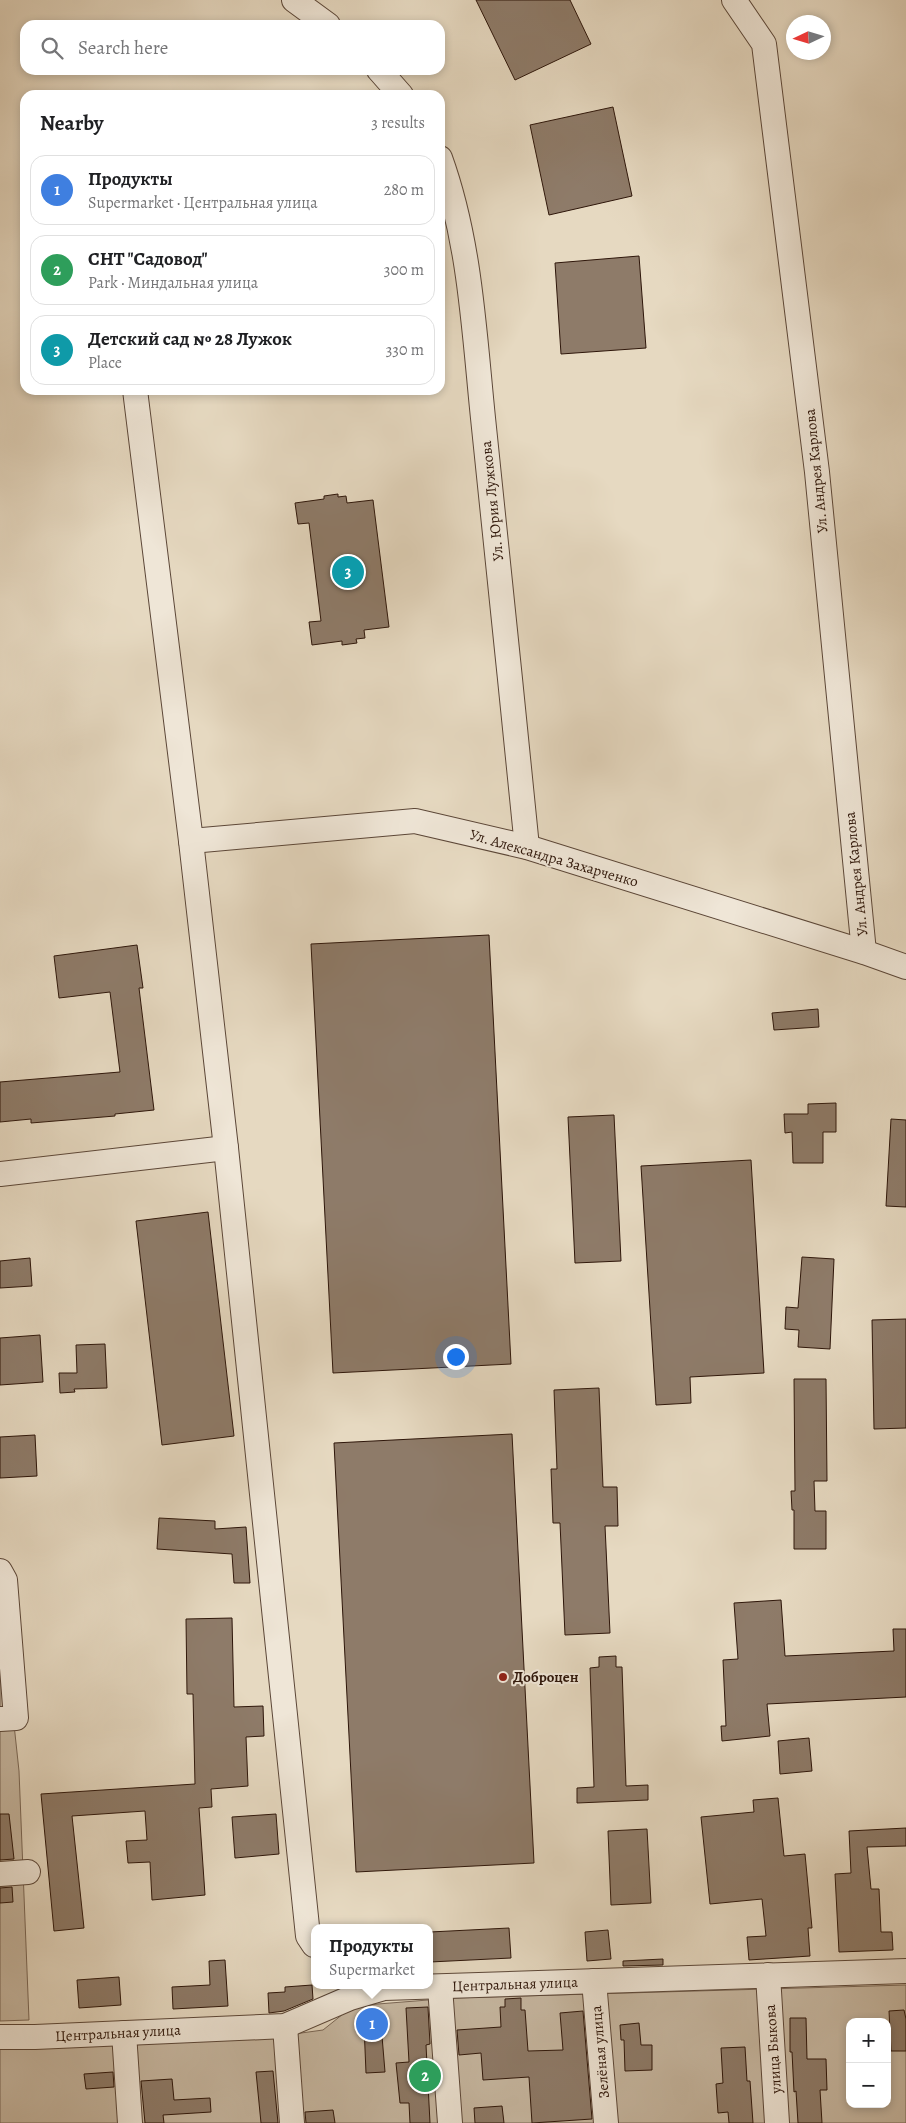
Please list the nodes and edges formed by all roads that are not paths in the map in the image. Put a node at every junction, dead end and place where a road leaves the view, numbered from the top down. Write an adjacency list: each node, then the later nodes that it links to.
1 (294, 0): 3 (street)
2 (734, 0): 10 (street, Ул. Андрея Карлова)
3 (321, 20)
4 (384, 75): 5 (street)
5 (397, 90)
6 (445, 172): 9 (street, Ул. Юрия Лужкова)
7 (136, 395): 8 (street)
8 (191, 841): 9 (street, Ул. Александра Захарченко); 12 (street)
9 (527, 847): 10 (street, Ул. Александра Захарченко)
10 (864, 952): 11 (street, Ул. Александра Захарченко)
11 (906, 966)
12 (226, 1148): 13 (street); 18 (street)
13 (0, 1174)
14 (0, 1571): 15 (street)
15 (8, 1719)
16 (28, 1872): 17 (street)
17 (0, 1874)
18 (311, 1940)
19 (906, 1971): 20 (street, Центральная улица)
20 (768, 1975): 21 (street, Центральная улица); 33 (street, улица Быкова)
21 (594, 1981): 23 (street, Центральная улица); 32 (street, Зелёная улица)
22 (433, 1987): 23 (street, Центральная улица)
23 (440, 1987): 31 (street)
24 (374, 1989): 25 (street, Центральная улица)
25 (345, 1992): 26 (street, Центральная улица)
26 (285, 2026): 27 (street, Центральная улица); 30 (street)
27 (124, 2033): 28 (street, Центральная улица); 29 (street)
28 (0, 2037)
29 (130, 2123)
30 (292, 2123)
31 (450, 2123)
32 (606, 2123)
33 (777, 2123)

